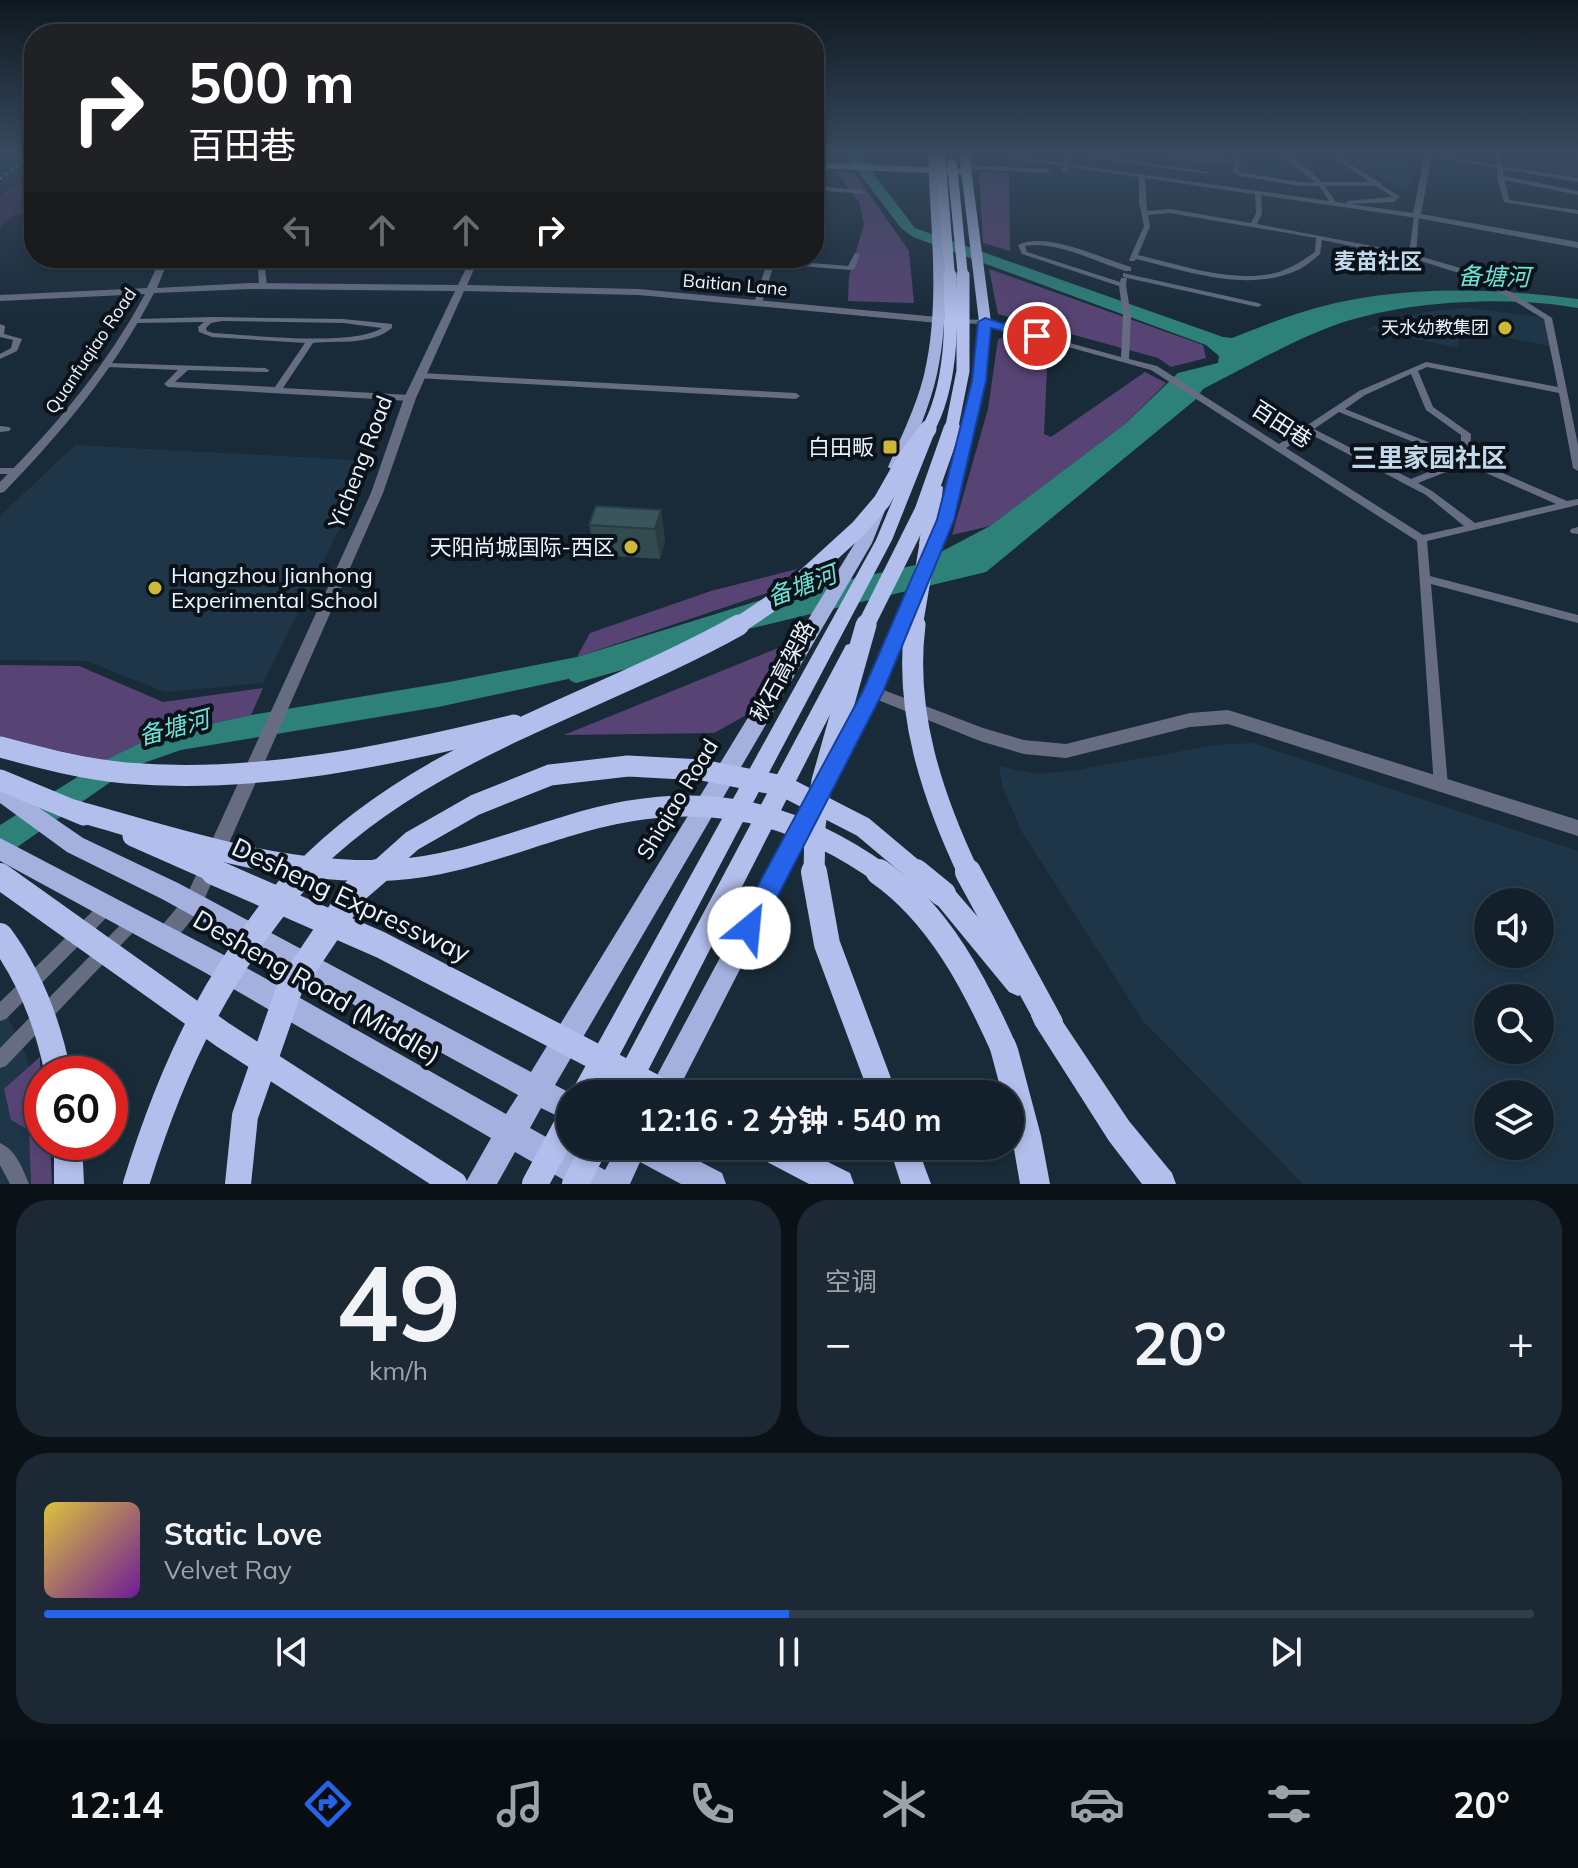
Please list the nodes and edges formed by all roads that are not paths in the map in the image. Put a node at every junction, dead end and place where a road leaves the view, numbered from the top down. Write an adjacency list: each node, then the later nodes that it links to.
1 (933, 208): 35 (main road, Shiqiao Road)
2 (943, 208): 52 (highway, 秋石高架路, bridge)
3 (956, 208): 59 (highway, bridge)
4 (971, 208): 37 (main road)
5 (1144, 208): 11 (street)
6 (1259, 208): 13 (street)
7 (1363, 208): 12 (street)
8 (1418, 208): 12 (street)
9 (1553, 208): 10 (street)
10 (1578, 212)
11 (1144, 213): 13 (street); 17 (street)
12 (1417, 216): 15 (street); 18 (street)
13 (1253, 225): 14 (street)
14 (1319, 237): 18 (street); 25 (street)
15 (1578, 245)
16 (857, 254): 19 (street)
17 (1134, 256): 24 (street); 25 (street)
18 (1412, 256): 48 (street)
19 (824, 265)
20 (161, 268): 29 (street, Quanfuqiao Road)
21 (261, 268): 27 (street)
22 (470, 268): 28 (street, Yicheng Road)
23 (769, 268): 32 (street)
24 (1127, 272): 26 (street); 26 (street); 30 (street)
25 (1233, 276): 30 (street)
26 (1122, 285): 41 (street)
27 (263, 286): 28 (street, Baitian Lane); 29 (street, Baitian Lane)
28 (461, 288): 32 (street, Baitian Lane); 46 (street, Yicheng Road)
29 (152, 292): 31 (street, Baitian Lane); 36 (street, Quanfuqiao Road)
30 (1228, 297): 33 (street)
31 (0, 298)
32 (758, 303): 35 (street, Baitian Lane)
33 (1258, 305)
34 (222, 319): 36 (street); 39 (street); 39 (street)
35 (938, 320): 37 (street); 91 (main road, Shiqiao Road)
36 (136, 321): 42 (street, Quanfuqiao Road)
37 (985, 322): 41 (street); 68 (main road, bridge)
38 (1, 326): 40 (street)
39 (310, 341): 47 (street)
40 (0, 357)
41 (1125, 359): 54 (street, 百田巷)
42 (107, 365): 43 (street); 58 (street, Quanfuqiao Road)
43 (185, 368): 44 (street); 47 (street)
44 (265, 370)
45 (1414, 370): 48 (street); 51 (street); 55 (street)
46 (420, 376): 49 (street); 50 (street, Yicheng Road)
47 (277, 390): 50 (street)
48 (1563, 391): 56 (street)
49 (796, 396)
50 (410, 398): 77 (street, Yicheng Road)
51 (1338, 409): 53 (street); 55 (street)
52 (931, 426): 69 (highway, bridge); 86 (highway, 秋石高架路, bridge)
53 (1308, 429): 54 (street); 60 (street)
54 (1281, 447): 64 (street, 百田巷)
55 (1465, 461): 60 (street); 62 (street)
56 (1578, 468)
57 (0, 471): 58 (street)
58 (19, 471): 61 (street, Quanfuqiao Road)
59 (936, 481): 67 (highway, bridge); 83 (highway, bridge)
60 (1410, 483): 63 (street)
61 (0, 489)
62 (1572, 504): 63 (street)
63 (1473, 527): 64 (street)
64 (1422, 539): 65 (street)
65 (1426, 579): 66 (street); 72 (street)
66 (1578, 619)
67 (864, 629): 87 (highway, bridge); 90 (highway, bridge)
68 (873, 692): 72 (street); 89 (main road)
69 (548, 716): 70 (highway, bridge); 105 (highway, bridge)
70 (0, 747)
71 (0, 780): 74 (highway, Desheng Expressway, bridge)
72 (1441, 786): 75 (street)
73 (0, 791): 77 (main road, Desheng Road (Middle))
74 (73, 810): 88 (highway, Desheng Expressway, bridge); 115 (highway, bridge)
75 (1578, 828)
76 (3, 859): 78 (main road, Desheng Road (Middle)); 107 (highway, bridge)
77 (193, 903): 81 (street, Yicheng Road); 91 (main road, Desheng Road (Middle))
78 (108, 905): 79 (main road, Desheng Road (Middle)); 82 (street)
79 (135, 920): 81 (main road, Desheng Road (Middle)); 85 (street)
80 (0, 936): 84 (highway, bridge)
81 (165, 937): 93 (main road, Desheng Road (Middle))
82 (0, 1013)
83 (1050, 1023): 106 (highway, bridge); 116 (highway)
84 (53, 1056)
85 (0, 1060)
86 (592, 1080)
87 (628, 1080)
88 (640, 1080)
89 (668, 1080)
90 (878, 1080)
91 (536, 1089): 92 (main road, Desheng Road (Middle)); 93 (main road, Shiqiao Road)
92 (556, 1100)
93 (510, 1134): 108 (main road, Shiqiao Road); 111 (main road, Desheng Road (Middle))
94 (556, 1145): 109 (highway, bridge)
95 (0, 1152): 103 (street)
96 (68, 1160): 104 (highway)
97 (588, 1160): 110 (highway, bridge)
98 (626, 1160): 112 (main road)
99 (666, 1160): 102 (main road)
100 (793, 1160): 113 (highway)
101 (908, 1160): 114 (highway)
102 (709, 1183)
103 (20, 1184)
104 (69, 1184)
105 (136, 1184)
106 (238, 1184)
107 (454, 1184)
108 (480, 1184)
109 (535, 1184)
110 (575, 1184)
111 (600, 1184)
112 (614, 1184)
113 (839, 1184)
114 (916, 1184)
115 (1035, 1184)
116 (1161, 1184)

